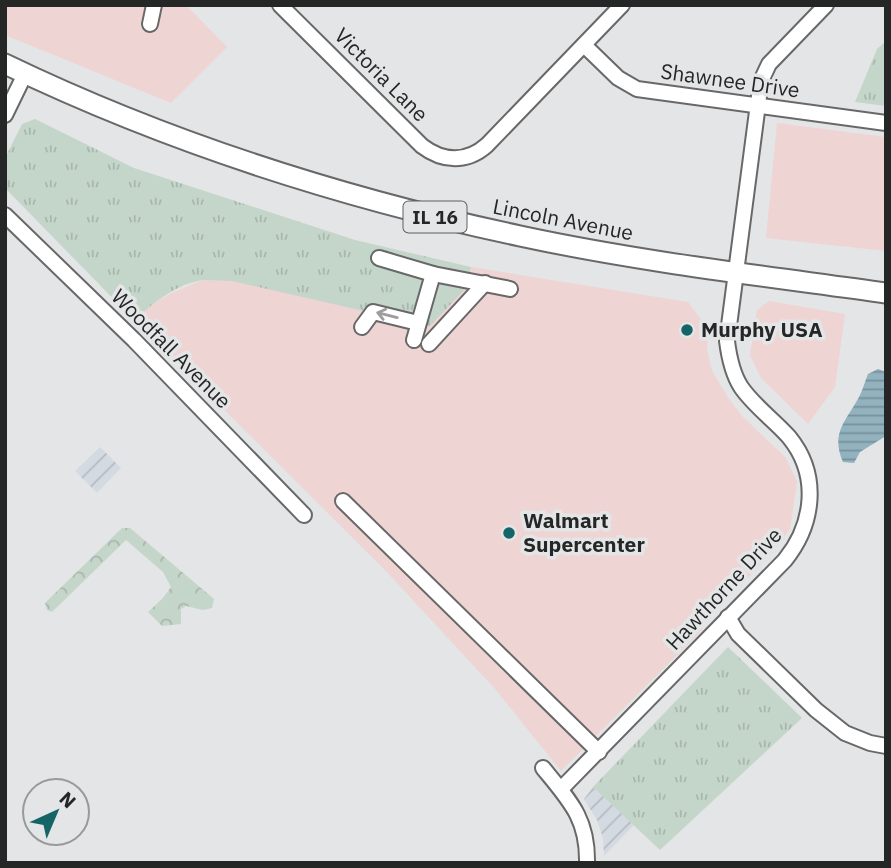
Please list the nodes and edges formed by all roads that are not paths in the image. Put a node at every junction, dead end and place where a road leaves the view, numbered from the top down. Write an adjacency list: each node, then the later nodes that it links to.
1 (154, 5): 5 (street)
2 (280, 5): 6 (street, Victoria Lane)
3 (622, 5): 6 (street)
4 (826, 5): 9 (street, Hawthorne Drive)
5 (150, 24)
6 (584, 45): 9 (street, Shawnee Drive)
7 (5, 64): 8 (main road, Lincoln Avenue / IL 16)
8 (24, 74): 10 (street); 14 (main road, Lincoln Avenue / IL 16)
9 (758, 106): 11 (street, Shawnee Drive); 14 (street, Hawthorne Drive)
10 (5, 116)
11 (886, 123)
12 (5, 215): 22 (street, Woodfall Avenue)
13 (379, 258): 15 (street)
14 (735, 272): 18 (main road, Lincoln Avenue / IL 16); 23 (street, Hawthorne Drive)
15 (433, 274): 16 (street); 19 (street)
16 (485, 283): 17 (street); 19 (street)
17 (510, 289)
18 (886, 293)
19 (418, 323): 20 (street, one-way to 20)
20 (362, 327)
21 (343, 501): 25 (street)
22 (304, 515)
23 (728, 617): 24 (street); 25 (street, Hawthorne Drive)
24 (886, 746)
25 (599, 752): 27 (street, Hawthorne Drive)
26 (543, 768): 27 (street)
27 (561, 789): 28 (street)
28 (587, 863)

